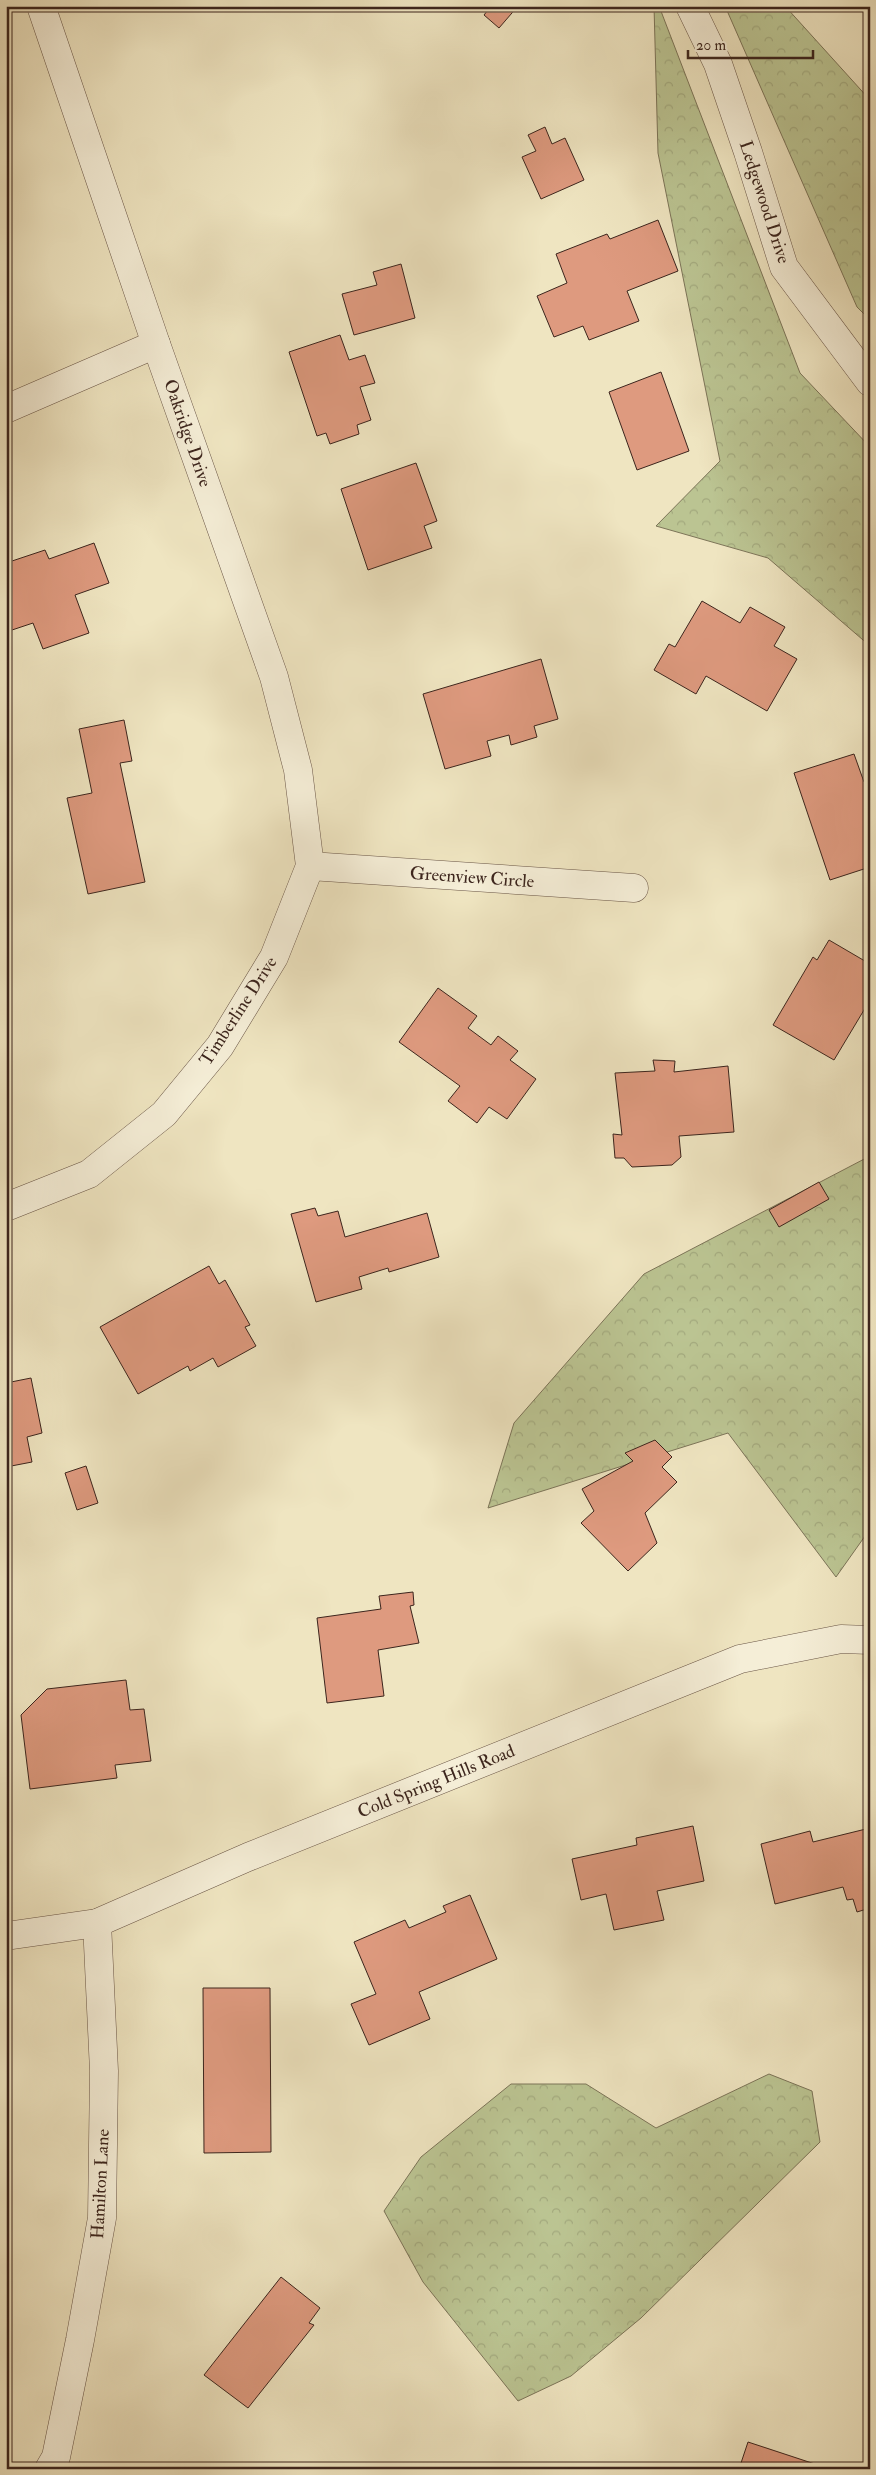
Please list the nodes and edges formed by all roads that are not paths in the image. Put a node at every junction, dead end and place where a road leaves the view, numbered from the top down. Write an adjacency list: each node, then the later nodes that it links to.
1 (41, 6): 3 (street, Oakridge Drive)
2 (690, 6): 4 (street, Ledgewood Drive)
3 (156, 344): 5 (street); 6 (street, Oakridge Drive)
4 (870, 382)
5 (6, 409)
6 (310, 866): 7 (street, Greenview Circle); 8 (street, Timberline Drive)
7 (634, 888)
8 (6, 1207)
9 (870, 1640): 10 (street, Cold Spring Hills Road)
10 (97, 1923): 11 (street, Cold Spring Hills Road); 12 (street, Hamilton Lane)
11 (6, 1936)
12 (49, 2469)

